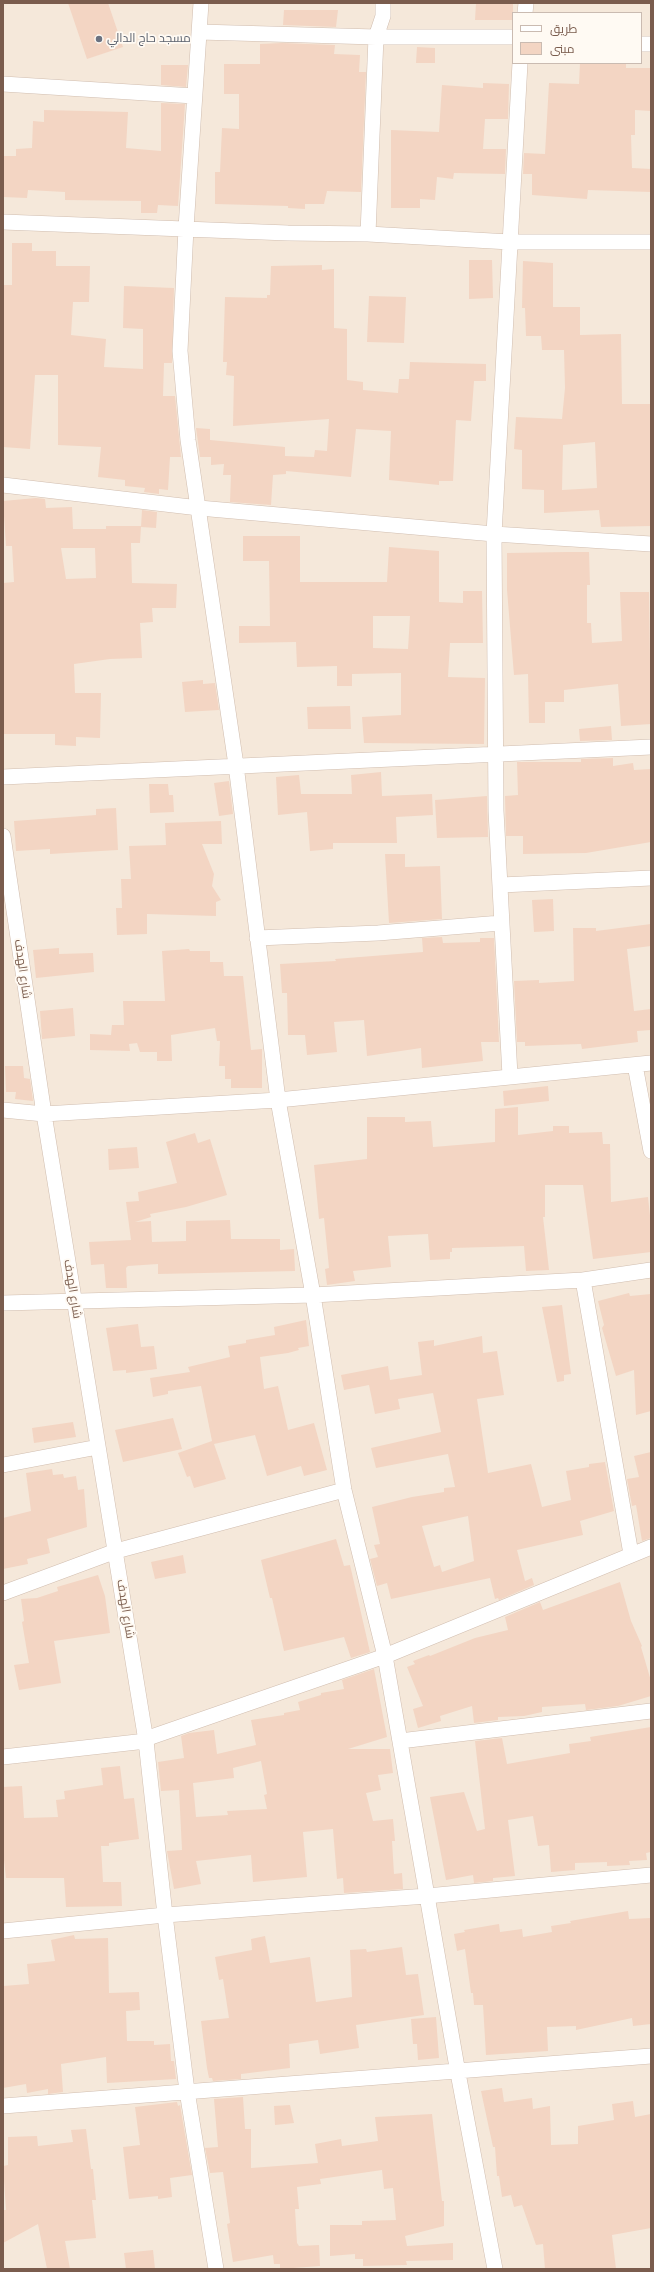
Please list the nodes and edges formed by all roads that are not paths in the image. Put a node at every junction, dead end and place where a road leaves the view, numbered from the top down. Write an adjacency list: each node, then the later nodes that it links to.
1 (201, 3): 3 (street)
2 (383, 3): 4 (street)
3 (199, 32): 4 (street); 8 (street)
4 (376, 37): 5 (street); 11 (street)
5 (512, 37)
6 (520, 64): 12 (street)
7 (3, 84): 8 (street)
8 (194, 96): 10 (street)
9 (3, 222): 10 (street)
10 (186, 228): 11 (street); 15 (street)
11 (368, 234): 12 (street)
12 (510, 242): 13 (street); 16 (street)
13 (651, 242)
14 (3, 486): 15 (street)
15 (199, 508): 16 (street); 20 (street)
16 (494, 534): 17 (street); 19 (street)
17 (651, 544)
18 (651, 747): 19 (street)
19 (494, 754): 20 (street); 24 (street)
20 (236, 765): 21 (street); 26 (street)
21 (3, 777)
22 (3, 836): 32 (street, شارع الهدف)
23 (651, 878): 24 (street)
24 (501, 886): 25 (street)
25 (501, 923): 26 (street); 29 (street)
26 (256, 938): 30 (street)
27 (651, 1062): 28 (street)
28 (635, 1065): 29 (street); 33 (street)
29 (510, 1076): 30 (street)
30 (278, 1100): 32 (street); 36 (street)
31 (3, 1110): 32 (street)
32 (44, 1114): 37 (street, شارع الهدف)
33 (651, 1151)
34 (651, 1270): 35 (street)
35 (583, 1280): 36 (street); 44 (street)
36 (313, 1295): 37 (street); 41 (street)
37 (74, 1299): 38 (street); 39 (street, شارع الهدف)
38 (3, 1303)
39 (98, 1447): 40 (street); 43 (street, شارع الهدف)
40 (3, 1465)
41 (344, 1490): 43 (street); 46 (street)
42 (651, 1547): 44 (street)
43 (116, 1551): 45 (street); 48 (street, شارع الهدف)
44 (631, 1554): 46 (street)
45 (3, 1593)
46 (385, 1656): 48 (street); 49 (street)
47 (651, 1711): 49 (street)
48 (146, 1741): 50 (street); 53 (street, شارع الهدف)
49 (400, 1741): 52 (street)
50 (3, 1757)
51 (651, 1875): 52 (street)
52 (427, 1896): 53 (street); 56 (street)
53 (165, 1916): 54 (street); 57 (street, شارع الهدف)
54 (3, 1931)
55 (651, 2056): 56 (street)
56 (458, 2072): 57 (street); 60 (street)
57 (187, 2091): 58 (street); 59 (street, شارع الهدف)
58 (3, 2106)
59 (216, 2269)
60 (495, 2269)

